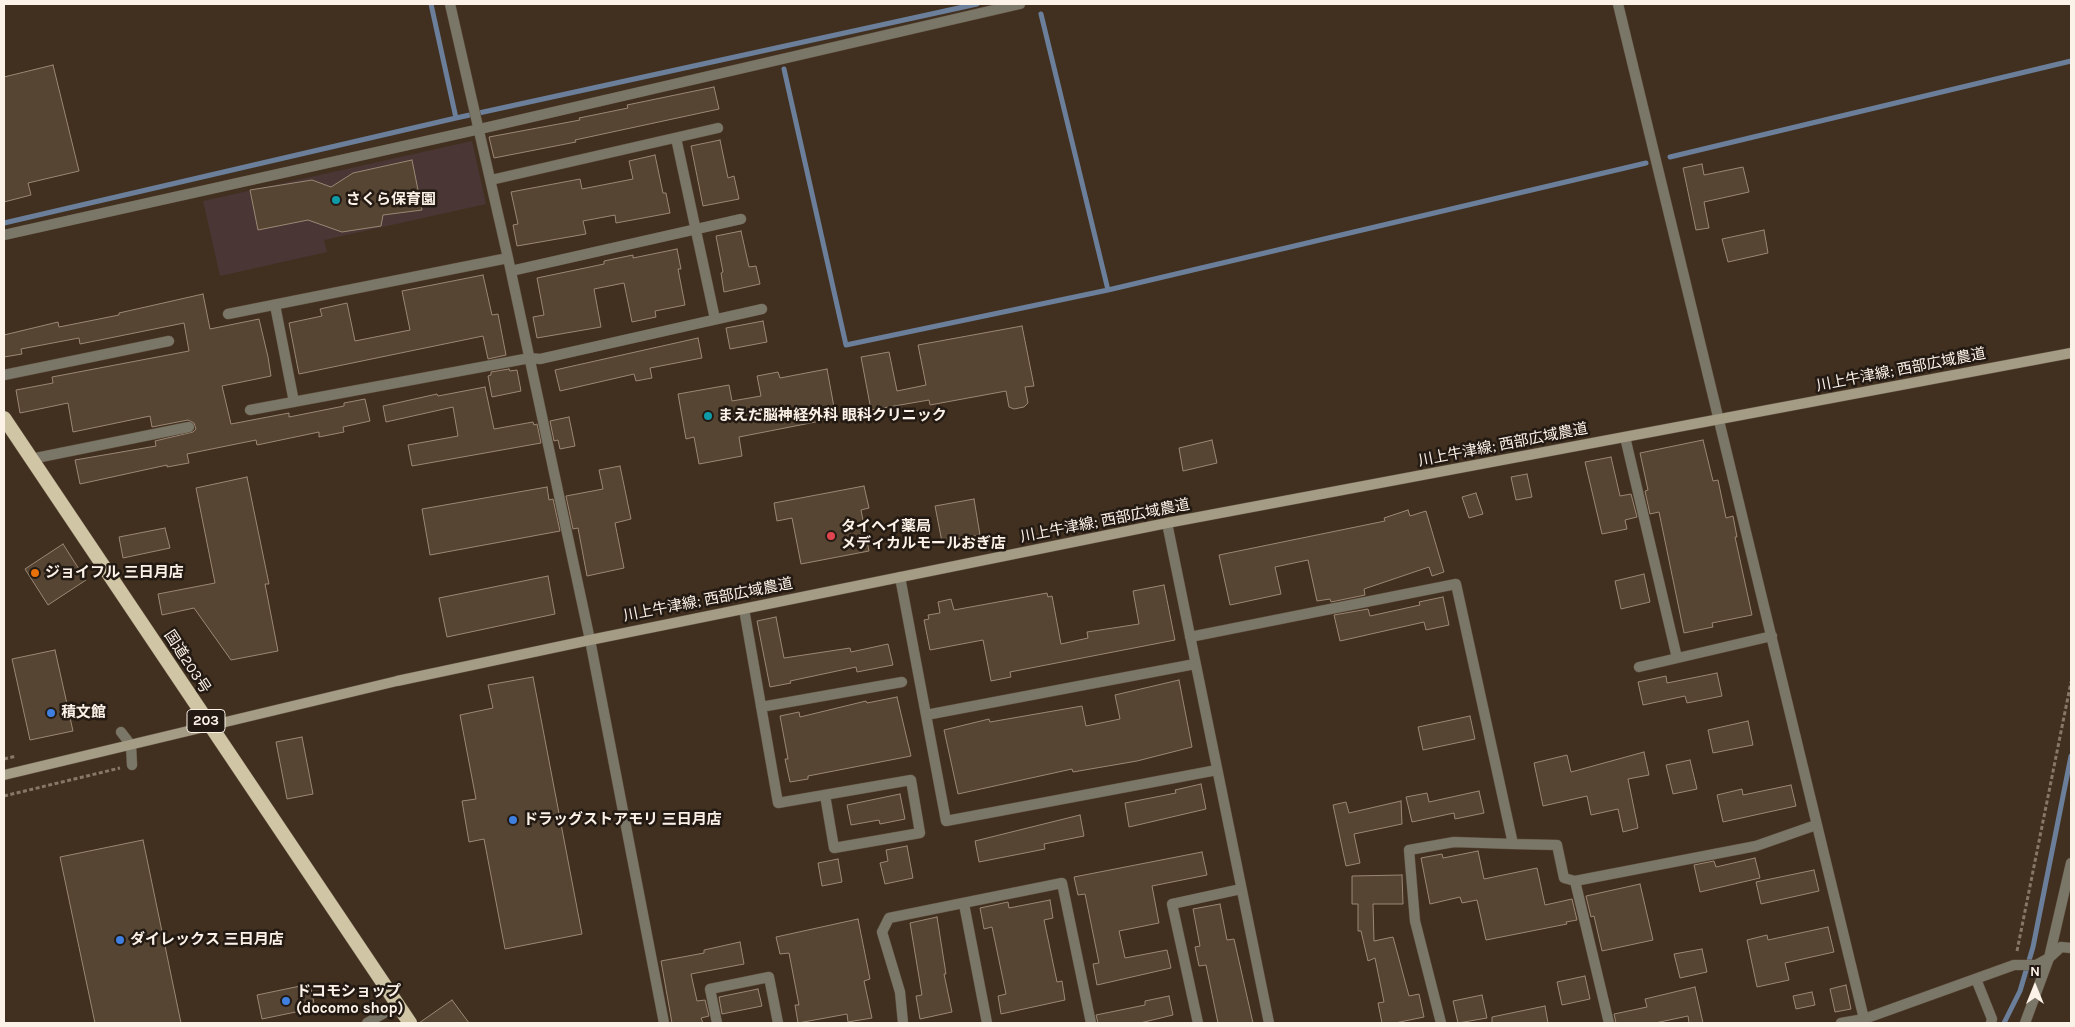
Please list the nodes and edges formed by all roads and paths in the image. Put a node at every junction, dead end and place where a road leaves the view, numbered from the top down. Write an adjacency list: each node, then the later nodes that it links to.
1 (450, 4): 5 (street)
2 (1020, 4): 5 (street)
3 (1618, 4): 24 (street)
4 (718, 128): 6 (street)
5 (480, 129): 7 (street); 10 (street)
6 (676, 138): 7 (street); 9 (street)
7 (491, 180): 11 (street)
8 (741, 218): 9 (street)
9 (696, 229): 12 (street); 16 (street)
10 (4, 235)
11 (508, 258): 12 (street); 13 (street)
12 (511, 271): 19 (street)
13 (275, 305): 15 (street); 21 (street)
14 (762, 309): 16 (street)
15 (228, 314)
16 (715, 320): 19 (street)
17 (169, 341): 20 (street)
18 (2071, 353): 24 (main road, 川上牛津線; 西部広域農道)
19 (530, 358): 21 (street); 33 (street)
20 (4, 375)
21 (294, 402): 22 (street)
22 (250, 410)
23 (4, 418): 27 (highway, 国道203号 / 203)
24 (1719, 419): 26 (main road, 川上牛津線; 西部広域農道); 31 (street)
25 (189, 427): 27 (street)
26 (1625, 437): 28 (main road, 川上牛津線; 西部広域農道); 34 (street)
27 (31, 459): 41 (highway, 国道203号 / 203)
28 (1167, 523): 29 (main road, 川上牛津線; 西部広域農道); 32 (street)
29 (900, 577): 30 (main road, 川上牛津線; 西部広域農道); 40 (street)
30 (744, 609): 33 (main road, 川上牛津線; 西部広域農道); 39 (street)
31 (1772, 636): 34 (street); 49 (street)
32 (1190, 637): 35 (street); 50 (street)
33 (590, 640): 41 (main road, 川上牛津線; 西部広域農道); 63 (street)
34 (1677, 658): 36 (street)
35 (1195, 664): 40 (street); 45 (street)
36 (1639, 667)
37 (902, 682): 39 (street)
38 (2071, 682): 57 (path)
39 (761, 707): 47 (street)
40 (926, 715): 45 (street)
41 (210, 727): 43 (main road, 川上牛津線; 西部広域農道); 59 (highway, 国道203号 / 203)
42 (121, 732): 43 (street)
43 (131, 745): 44 (street); 46 (main road, 川上牛津線; 西部広域農道)
44 (132, 765): 48 (path)
45 (1217, 770): 53 (street)
46 (4, 776)
47 (825, 795): 47 (street)
48 (4, 796)
49 (1816, 824): 52 (street); 60 (street)
50 (1513, 844): 52 (street); 71 (street)
51 (2071, 863): 56 (street)
52 (1575, 881): 72 (street)
53 (1241, 889): 69 (street); 70 (street)
54 (964, 904): 66 (street); 67 (street); 68 (street)
55 (2071, 948): 56 (street)
56 (2049, 958): 57 (street); 75 (street)
57 (2014, 965): 58 (street)
58 (1976, 979): 60 (street); 74 (street)
59 (398, 1005): 61 (street); 62 (highway, 国道203号 / 203)
60 (1865, 1021): 73 (street)
61 (367, 1023)
62 (410, 1023)
63 (664, 1023)
64 (717, 1023): 65 (street)
65 (778, 1023)
66 (903, 1023)
67 (987, 1023)
68 (1091, 1023)
69 (1198, 1023)
70 (1269, 1023)
71 (1441, 1023)
72 (1609, 1023)
73 (1841, 1023)
74 (1990, 1023)
75 (2025, 1023)

